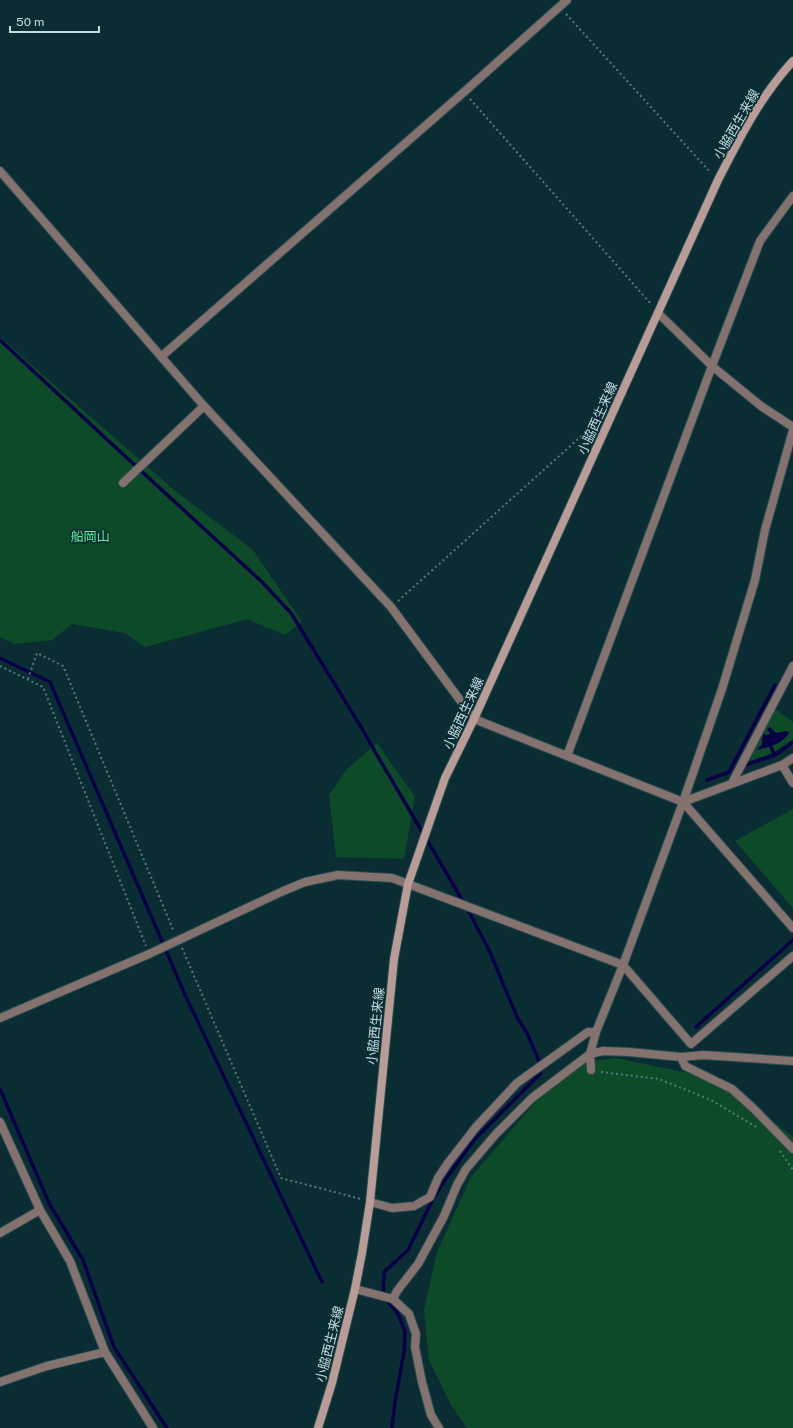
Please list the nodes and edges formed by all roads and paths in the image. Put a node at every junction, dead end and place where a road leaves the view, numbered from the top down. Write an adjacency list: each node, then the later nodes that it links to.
1 (567, 0): 2 (street)
2 (559, 7): 4 (street); 6 (path)
3 (793, 61): 6 (main road, 小脇西生来線)
4 (464, 92): 8 (path); 9 (street)
5 (0, 171): 9 (street)
6 (718, 180): 8 (main road, 小脇西生来線)
7 (793, 196): 10 (street)
8 (658, 313): 10 (street); 19 (main road, 小脇西生来線)
9 (162, 356): 11 (street)
10 (712, 366): 13 (street); 20 (street)
11 (204, 406): 14 (street); 15 (street)
12 (602, 418): 15 (path)
13 (793, 428): 25 (street)
14 (123, 483)
15 (391, 607): 19 (street)
16 (0, 666): 18 (path)
17 (793, 666): 23 (street)
18 (28, 679): 28 (path); 30 (path)
19 (474, 719): 20 (street); 26 (main road, 小脇西生来線)
20 (567, 756): 25 (street)
21 (793, 758): 22 (street)
22 (782, 765): 23 (street); 24 (street)
23 (732, 783): 25 (street)
24 (793, 783)
25 (683, 802): 27 (street); 32 (street)
26 (408, 884): 28 (street); 32 (street); 45 (main road, 小脇西生来線)
27 (793, 928)
28 (178, 942): 30 (street)
29 (182, 949): 45 (path)
30 (149, 954): 33 (street)
31 (793, 956): 35 (street)
32 (622, 965): 34 (street); 35 (street)
33 (0, 1018)
34 (596, 1032): 36 (street); 45 (street)
35 (691, 1044): 37 (street)
36 (590, 1054): 37 (street); 39 (street); 49 (street)
37 (680, 1058): 38 (street); 43 (street)
38 (793, 1061)
39 (591, 1070): 41 (path)
40 (0, 1122): 46 (street)
41 (758, 1129)
42 (778, 1148): 44 (path)
43 (793, 1149)
44 (793, 1170)
45 (370, 1202): 48 (main road, 小脇西生来線)
46 (40, 1210): 47 (street); 50 (street)
47 (0, 1233)
48 (355, 1289): 49 (street); 53 (main road, 小脇西生来線)
49 (394, 1299): 54 (street)
50 (105, 1352): 51 (street); 52 (street)
51 (0, 1382)
52 (153, 1428)
53 (318, 1428)
54 (439, 1428)

